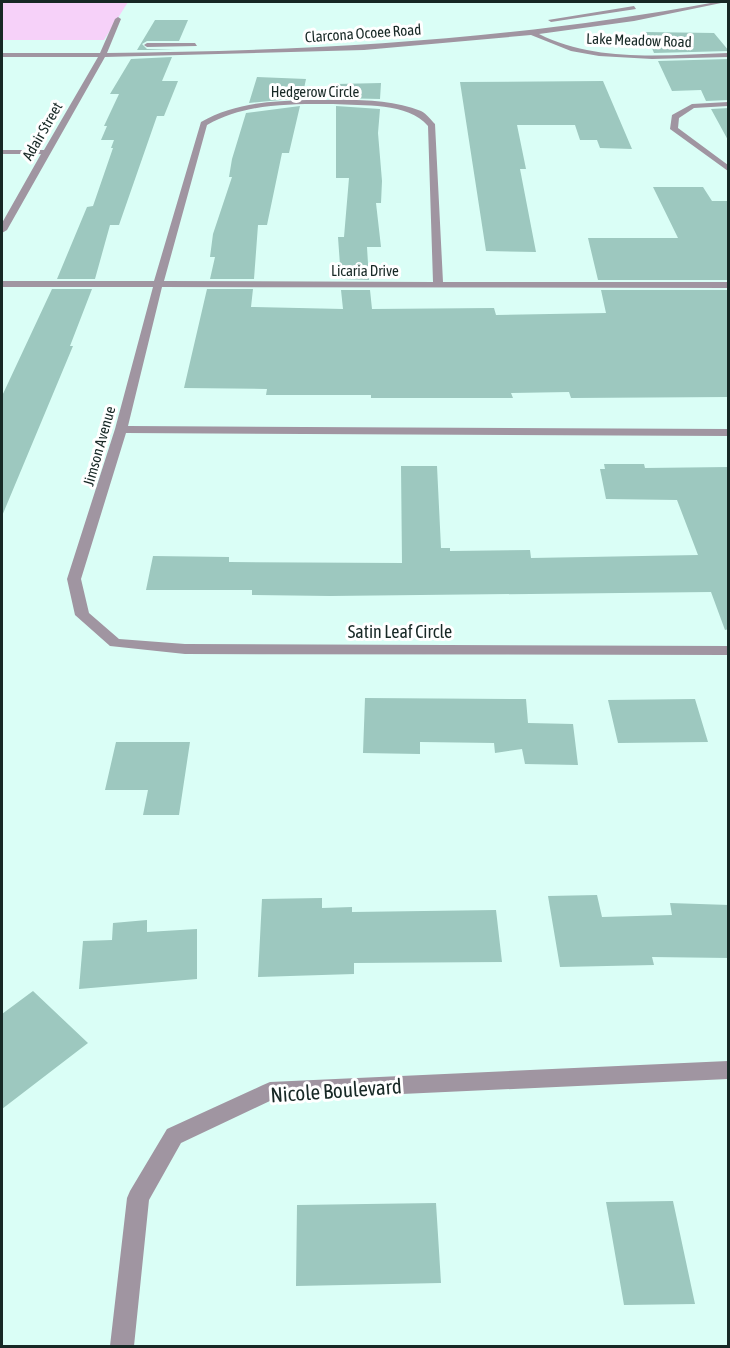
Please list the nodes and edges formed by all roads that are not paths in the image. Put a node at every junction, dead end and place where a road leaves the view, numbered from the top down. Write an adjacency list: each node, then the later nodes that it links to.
1 (723, 2): 6 (street, Clarcona Ocoee Road)
2 (645, 6): 4 (street)
3 (118, 19): 10 (street, Adair Street)
4 (539, 21)
5 (518, 24): 6 (street, Lake Meadow Road)
6 (531, 32): 13 (street, Clarcona Ocoee Road); 14 (street, Lake Meadow Road)
7 (204, 44): 8 (street)
8 (135, 45)
9 (94, 46): 10 (street)
10 (105, 46): 11 (street); 13 (street, Adair Street)
11 (115, 46)
12 (2, 55): 13 (street, Clarcona Ocoee Road)
13 (102, 56): 17 (street, Adair Street)
14 (729, 56)
15 (729, 104): 18 (street)
16 (2, 152): 17 (street)
17 (45, 152): 19 (street, Adair Street)
18 (729, 169)
19 (2, 230)
20 (2, 284): 21 (street, Licaria Drive)
21 (158, 285): 22 (street, Licaria Drive); 22 (street, Hedgerow Circle); 24 (street, Jimson Avenue)
22 (438, 285): 23 (street, Licaria Drive)
23 (729, 285)
24 (121, 429): 25 (street); 26 (street, Jimson Avenue)
25 (729, 433)
26 (82, 615): 27 (street, Satin Leaf Circle)
27 (729, 651)
28 (729, 1070): 29 (street, Nicole Boulevard)
29 (122, 1347)

